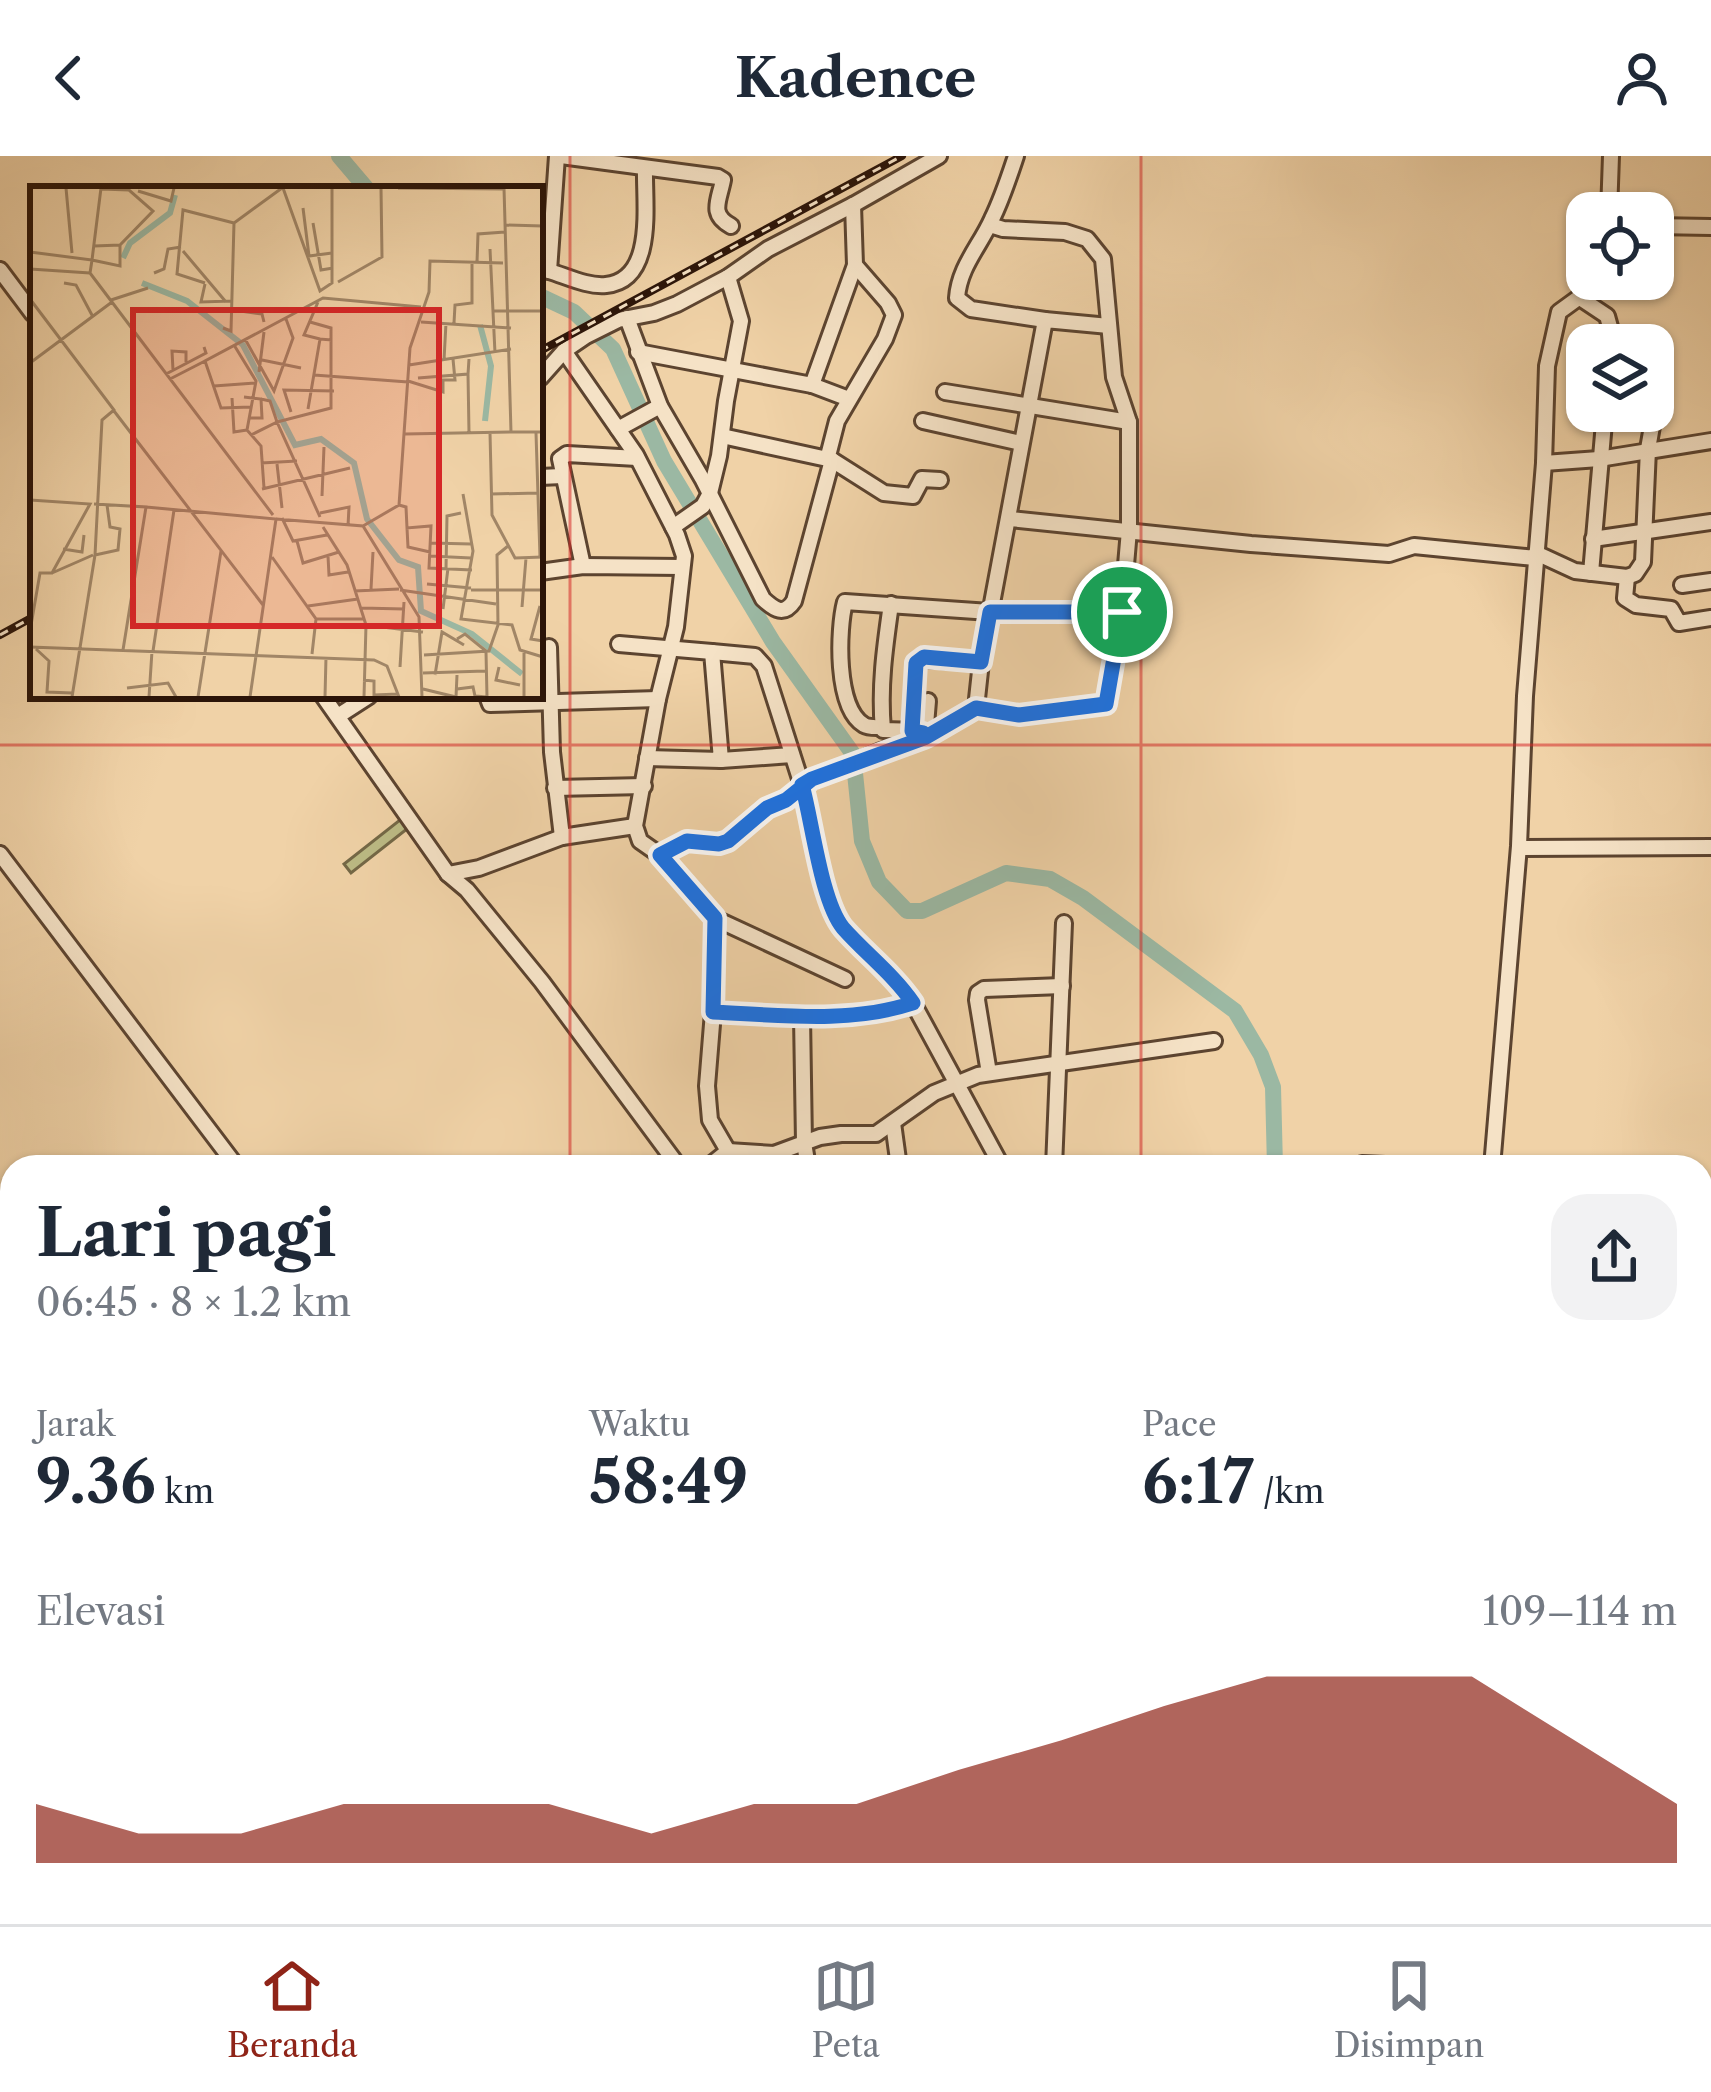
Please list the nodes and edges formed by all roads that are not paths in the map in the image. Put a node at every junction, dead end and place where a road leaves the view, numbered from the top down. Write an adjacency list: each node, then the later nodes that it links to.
1 (559, 156): 5 (street); 14 (street)
2 (939, 156): 7 (street)
3 (1016, 156): 8 (street)
4 (1611, 156): 6 (street)
5 (645, 168): 9 (street); 14 (street)
6 (1610, 192)
7 (853, 205): 12 (street); 15 (street)
8 (990, 225): 20 (street); 22 (street)
9 (730, 226)
10 (1674, 226): 11 (street)
11 (1711, 227)
12 (855, 265): 27 (street); 29 (street)
13 (0, 270): 18 (street)
14 (544, 270)
15 (728, 277): 19 (street); 25 (street)
16 (1577, 300): 44 (street)
17 (1583, 300): 21 (street)
18 (30, 310)
19 (622, 319): 23 (street); 24 (street)
20 (1045, 320): 22 (street); 30 (street)
21 (1609, 324)
22 (1109, 326): 33 (street)
23 (564, 351): 26 (street); 34 (street)
24 (638, 352): 25 (street); 31 (street)
25 (731, 369): 27 (street); 37 (street)
26 (543, 375)
27 (812, 385): 29 (street)
28 (945, 392): 30 (street)
29 (849, 399): 43 (street)
30 (1028, 405): 33 (street); 39 (street)
31 (659, 407): 34 (street); 48 (street)
32 (923, 421): 39 (street)
33 (1130, 422): 52 (street)
34 (619, 428): 41 (street)
35 (1602, 432): 42 (street)
36 (1651, 432): 40 (street)
37 (722, 436): 43 (street); 48 (street)
38 (1711, 441): 40 (street)
39 (1021, 443): 49 (street)
40 (1648, 449): 42 (street); 53 (street)
41 (637, 458): 45 (street); 51 (street)
42 (1599, 459): 44 (street); 54 (street)
43 (832, 460): 47 (street); 48 (street)
44 (1544, 463): 55 (street)
45 (562, 476): 46 (street); 56 (street)
46 (543, 477)
47 (940, 480)
48 (707, 500): 51 (street)
49 (1010, 519): 52 (street); 64 (street)
50 (1711, 522): 53 (street)
51 (679, 524): 57 (street)
52 (1129, 530): 55 (street); 65 (street)
53 (1643, 534): 54 (street); 60 (street)
54 (1593, 539): 59 (street)
55 (1536, 555): 59 (street); 91 (street)
56 (583, 566): 57 (street); 58 (street)
57 (682, 567): 69 (street)
58 (543, 572)
59 (1591, 573): 60 (street)
60 (1628, 577): 66 (street)
61 (1711, 581): 62 (street)
62 (1682, 585)
63 (891, 604): 64 (street); 80 (street); 80 (street)
64 (990, 612): 65 (street); 71 (street)
65 (1122, 612): 78 (street)
66 (1711, 618)
67 (619, 644): 69 (street)
68 (549, 647): 77 (street)
69 (670, 647): 70 (street); 75 (street)
70 (712, 652): 82 (street); 84 (street)
71 (981, 662): 78 (street); 81 (street)
72 (325, 699): 79 (street)
73 (364, 699): 79 (street)
74 (488, 699): 77 (street)
75 (658, 699): 77 (street); 83 (street)
76 (928, 700): 81 (street)
77 (550, 702): 87 (street)
78 (976, 708): 81 (street)
79 (338, 716): 94 (street)
80 (883, 727): 81 (street)
81 (920, 735): 85 (street)
82 (792, 755): 84 (street); 85 (street)
83 (647, 758): 84 (street); 86 (street)
84 (721, 760)
85 (807, 782): 93 (street); 99 (street)
86 (644, 786): 87 (street); 88 (street)
87 (555, 788): 89 (street)
88 (635, 826): 89 (street); 93 (street)
89 (562, 837): 94 (street)
90 (1711, 847): 91 (street)
91 (1519, 848): 116 (street)
92 (0, 854): 109 (street)
93 (660, 855): 95 (street)
94 (458, 882): 110 (street)
95 (715, 918): 97 (street); 100 (street)
96 (1064, 923): 98 (street)
97 (844, 979)
98 (1062, 986): 103 (street); 104 (street)
99 (913, 1003): 101 (street); 105 (street)
100 (713, 1012): 101 (street); 108 (street)
101 (802, 1016): 107 (street)
102 (1214, 1041): 103 (street)
103 (1058, 1063): 104 (street); 115 (street)
104 (989, 1072): 105 (street)
105 (958, 1082): 106 (street); 114 (street)
106 (893, 1123): 107 (street); 113 (street)
107 (804, 1144): 108 (street); 112 (street)
108 (728, 1151): 111 (street)
109 (228, 1155)
110 (670, 1155)
111 (723, 1155)
112 (806, 1155)
113 (897, 1155)
114 (997, 1155)
115 (1054, 1155)
116 (1493, 1155)

